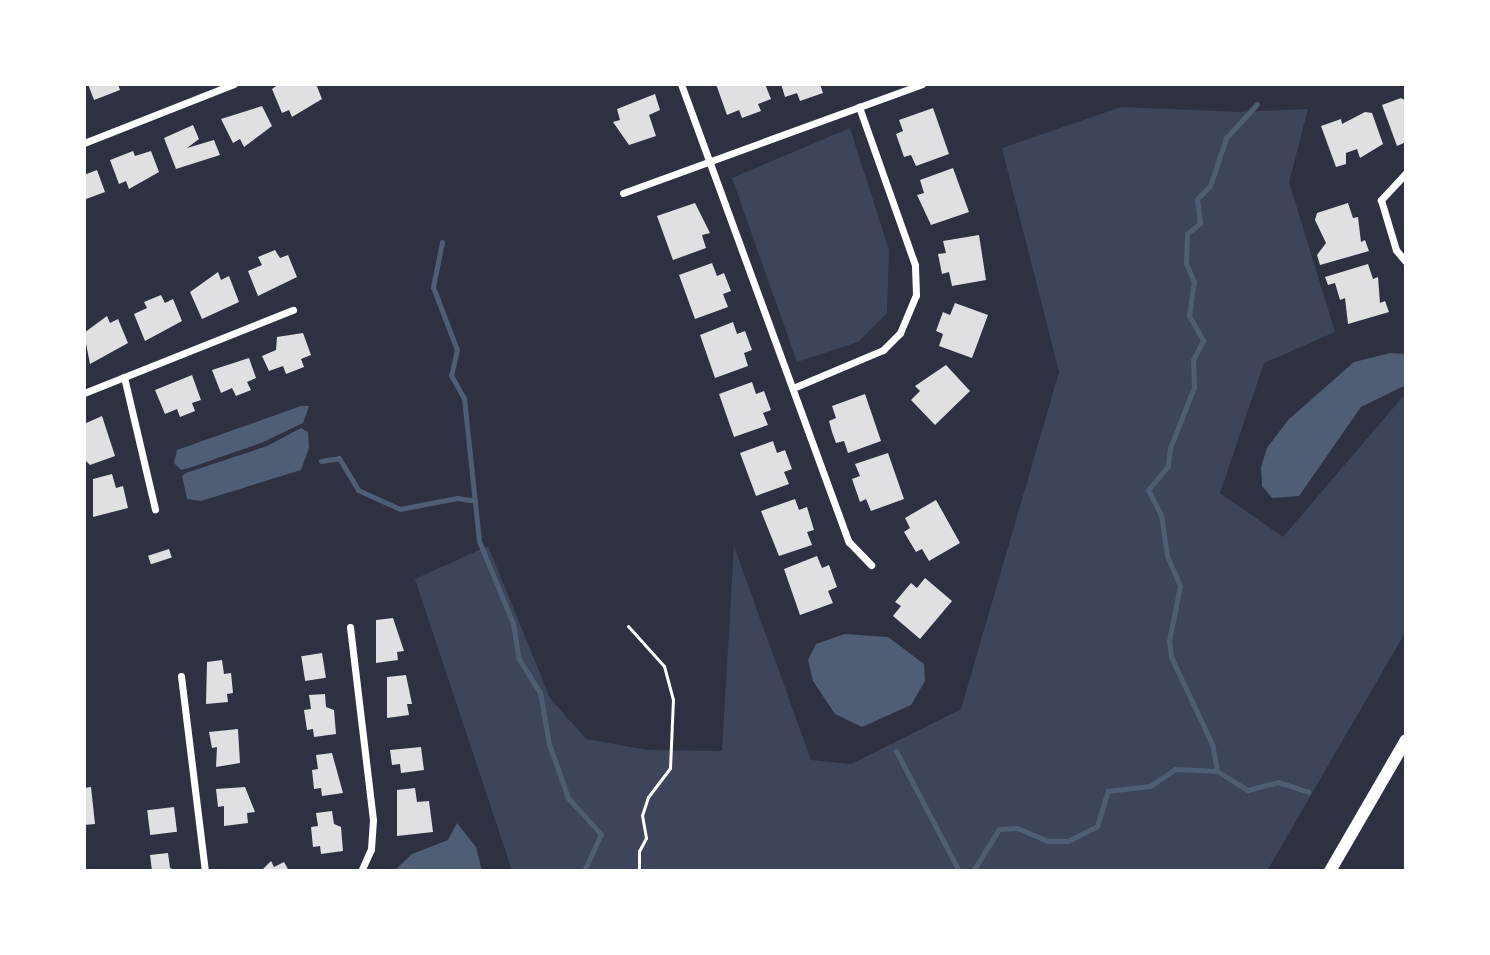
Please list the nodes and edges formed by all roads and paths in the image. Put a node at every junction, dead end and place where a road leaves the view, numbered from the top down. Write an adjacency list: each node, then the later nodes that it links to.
1 (234, 84): 5 (street)
2 (681, 84): 6 (street)
3 (922, 84): 4 (street)
4 (859, 107): 6 (street); 12 (street)
5 (84, 143)
6 (710, 161): 8 (street); 12 (street)
7 (1406, 173): 9 (street)
8 (623, 193)
9 (1406, 262)
10 (293, 310): 11 (street)
11 (124, 377): 13 (street); 14 (street)
12 (793, 388): 15 (street)
13 (84, 393)
14 (155, 509)
15 (871, 565)
16 (628, 626): 22 (path)
17 (350, 627): 21 (street)
18 (181, 676): 20 (street)
19 (1406, 740): 23 (highway)
20 (205, 871)
21 (361, 871)
22 (639, 871)
23 (1330, 871)

